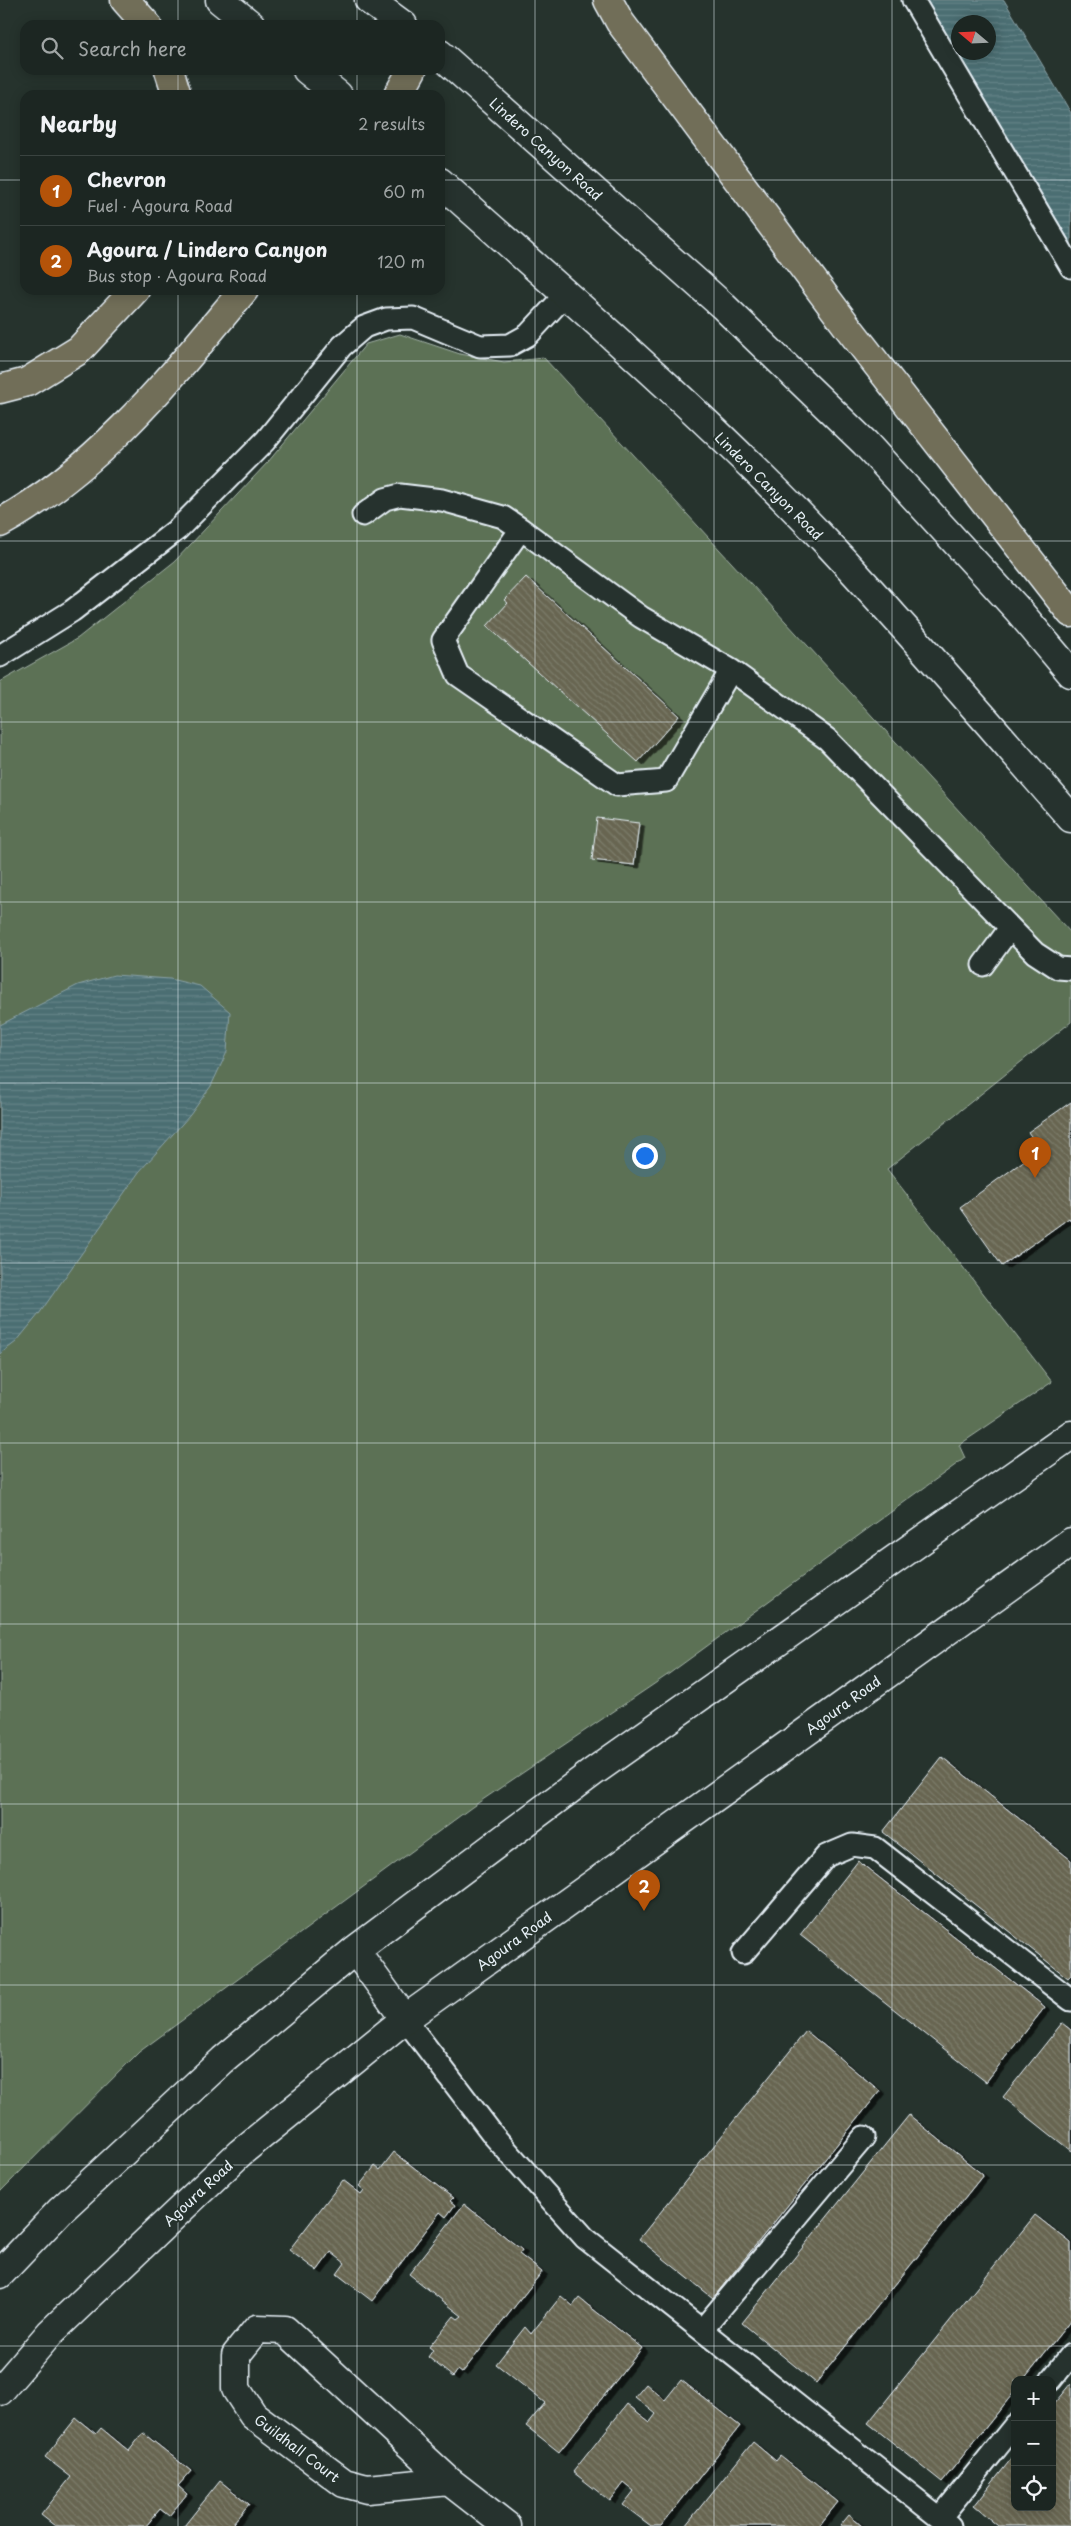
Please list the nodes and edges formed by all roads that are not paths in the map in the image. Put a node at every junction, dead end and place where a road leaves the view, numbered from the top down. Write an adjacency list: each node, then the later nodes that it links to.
1 (125, 0): 6 (highway)
2 (220, 0): 7 (main road)
3 (369, 0): 8 (main road)
4 (608, 0): 25 (highway)
5 (913, 0): 17 (lane)
6 (143, 20)
7 (245, 20)
8 (396, 20)
9 (445, 58): 28 (main road, Lindero Canyon Road)
10 (171, 75): 13 (highway)
11 (313, 75): 14 (main road)
12 (409, 75): 15 (highway)
13 (175, 90)
14 (332, 90)
15 (401, 90)
16 (445, 186): 18 (main road, Lindero Canyon Road)
17 (1071, 267)
18 (566, 294): 26 (lane); 29 (main road, Lindero Canyon Road)
19 (130, 295): 21 (highway)
20 (240, 295): 23 (highway)
21 (0, 389)
22 (363, 515): 24 (lane)
23 (0, 523)
24 (521, 529): 27 (lane); 27 (lane)
25 (1071, 613)
26 (0, 656)
27 (731, 670): 30 (lane)
28 (1071, 673)
29 (1071, 818)
30 (1010, 928): 31 (lane); 32 (lane)
31 (983, 965)
32 (1071, 969)
33 (1071, 1435): 35 (main road)
34 (1071, 1542): 38 (main road, Agoura Road)
35 (355, 1950): 38 (main road); 40 (main road)
36 (742, 1953): 37 (lane)
37 (1071, 2000)
38 (405, 2019): 41 (lane); 44 (main road, Agoura Road)
39 (864, 2137): 41 (lane)
40 (0, 2274)
41 (702, 2330): 47 (lane)
42 (1071, 2355): 43 (lane)
43 (1054, 2376)
44 (0, 2391)
45 (1011, 2431): 47 (lane)
46 (449, 2481): 46 (main road, Guildhall Court); 48 (main road, Guildhall Court)
47 (945, 2522)
48 (507, 2526)

